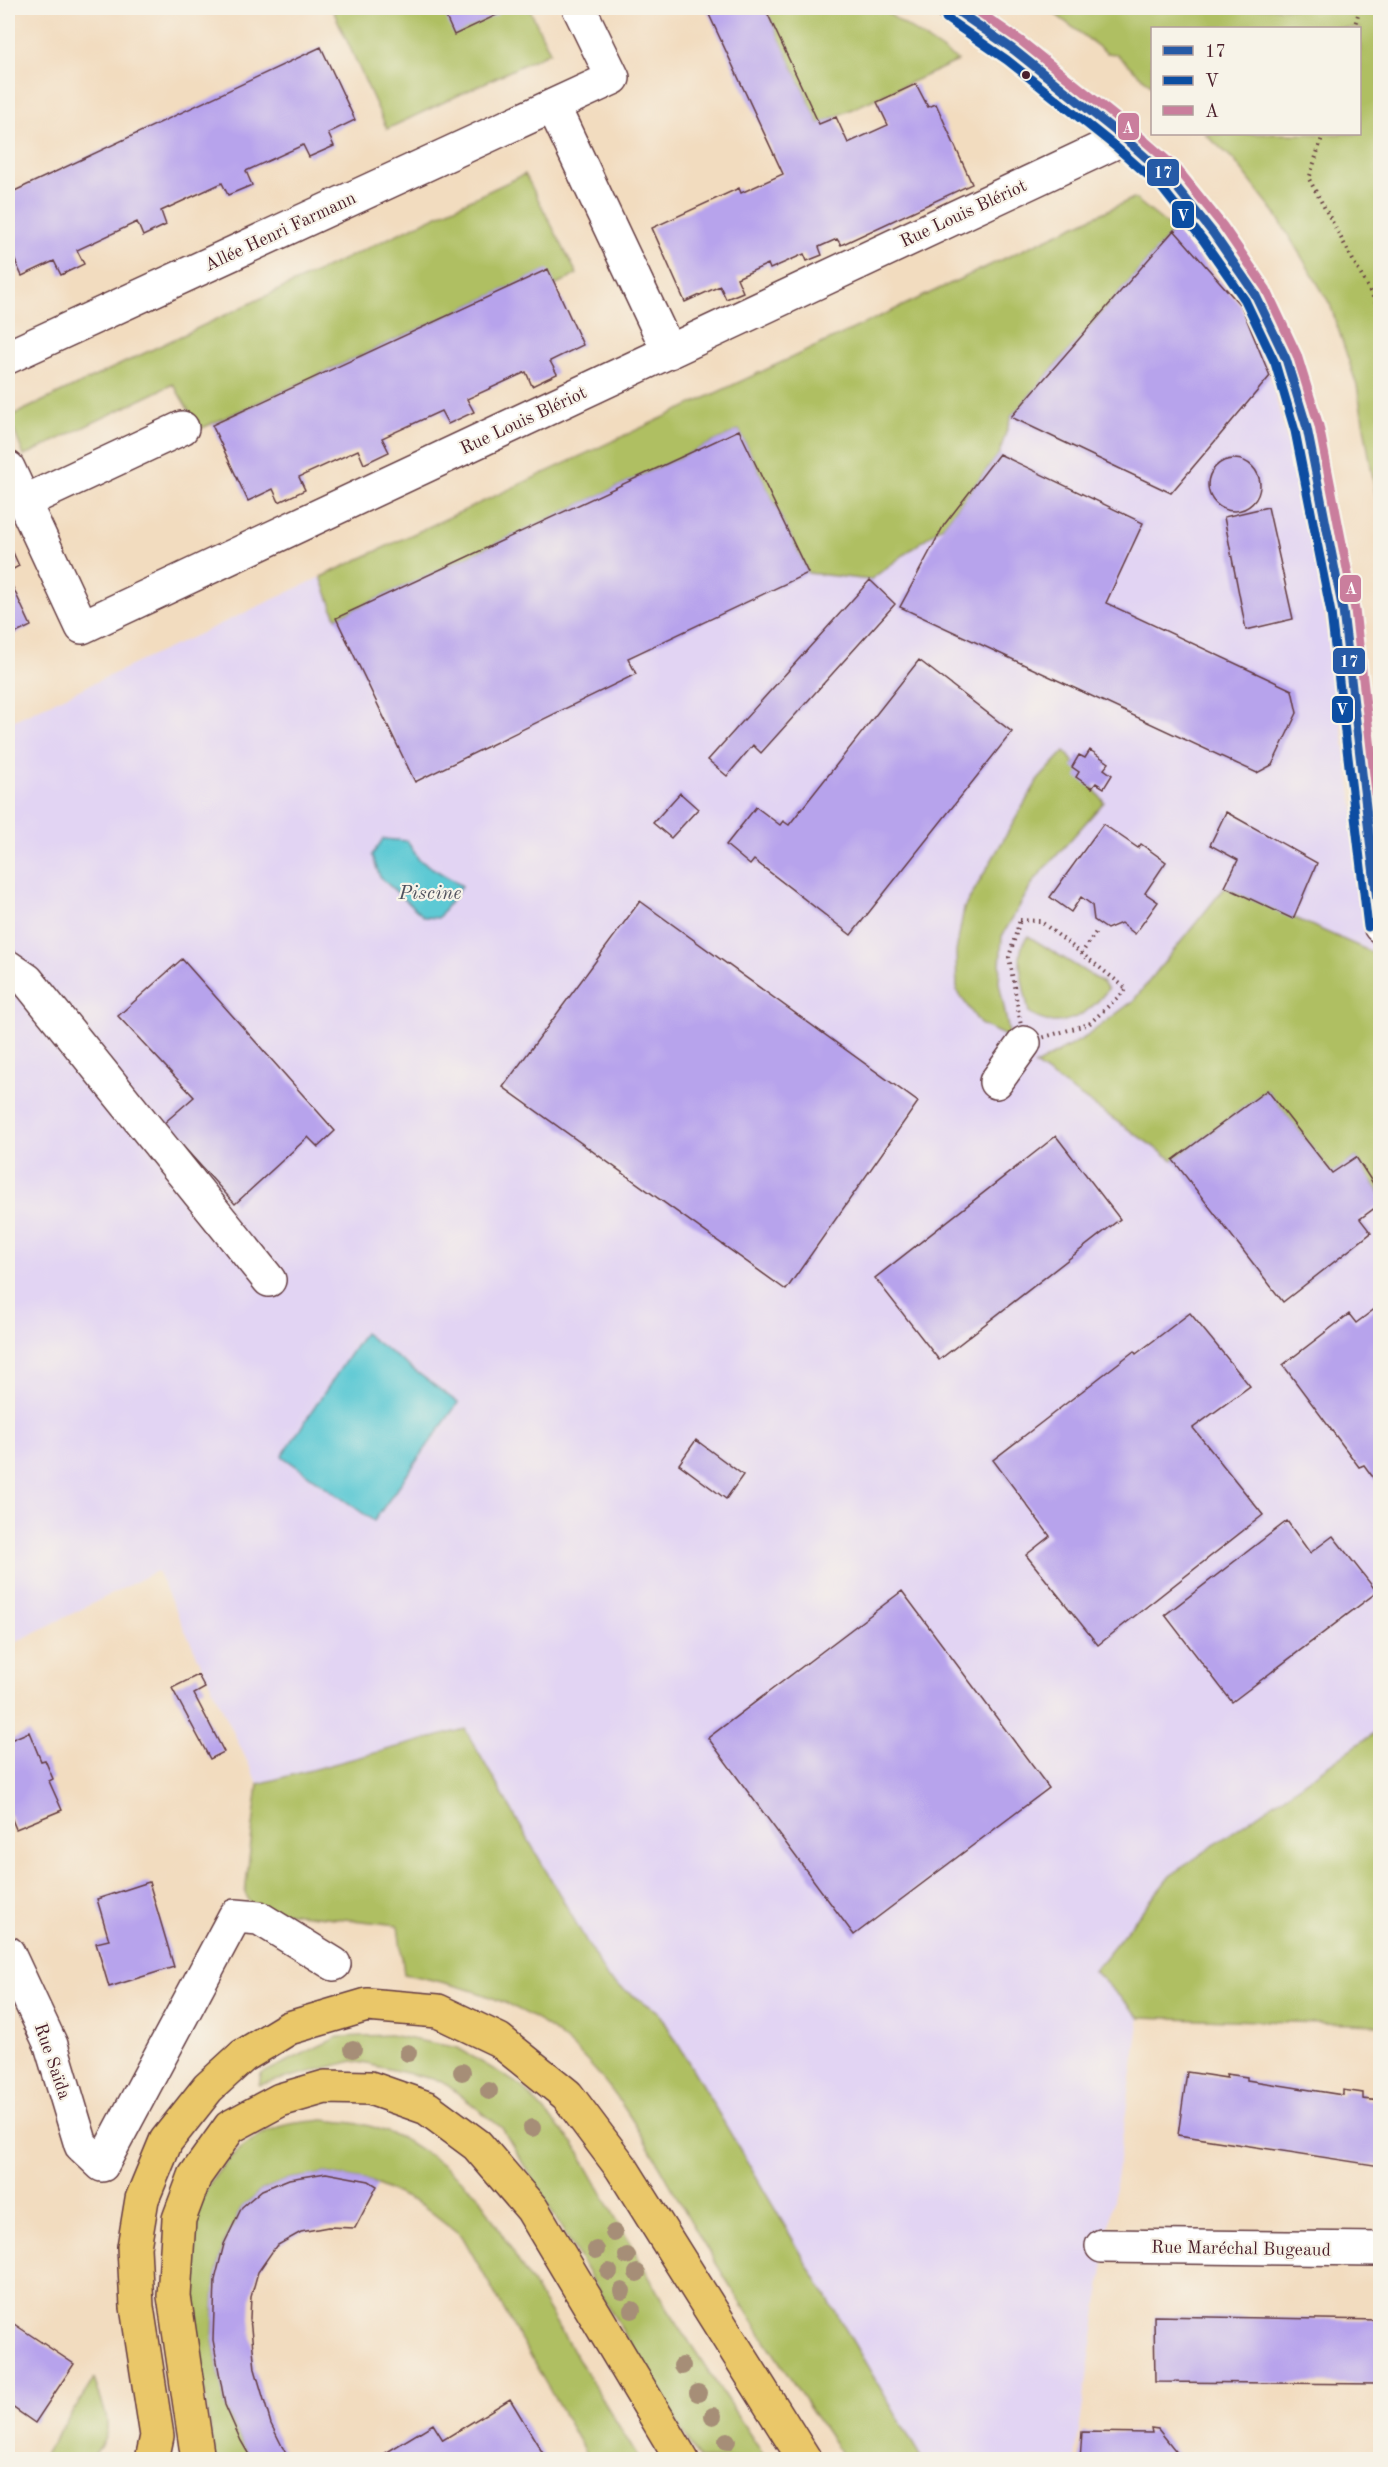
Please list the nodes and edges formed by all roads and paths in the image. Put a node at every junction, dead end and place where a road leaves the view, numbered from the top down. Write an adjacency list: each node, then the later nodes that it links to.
1 (579, 8): 5 (street, Allée Henri Farmann)
2 (953, 8): 7 (street)
3 (1360, 8): 4 (path)
4 (1353, 27)
5 (554, 106): 9 (street); 10 (street, Allée Henri Farmann)
6 (1323, 135): 8 (path)
7 (1124, 138): 9 (street, Rue Louis Blériot); 14 (street)
8 (1380, 310)
9 (669, 352): 13 (street, Rue Louis Blériot)
10 (8, 357)
11 (182, 428): 13 (street)
12 (8, 468): 13 (street, Rue Louis Blériot)
13 (24, 502)
14 (1380, 926)
15 (1096, 932): 16 (path)
16 (1081, 954): 18 (path); 18 (path)
17 (8, 967): 20 (street)
18 (1024, 1043): 19 (street)
19 (996, 1082)
20 (270, 1280)
21 (8, 1953): 22 (street, Rue Saïda)
22 (334, 1964)
23 (1102, 2246): 24 (street, Rue Maréchal Bugeaud)
24 (1380, 2249)
25 (152, 2460): 28 (highway)
26 (198, 2460): 27 (highway)
27 (682, 2460)
28 (805, 2460)

